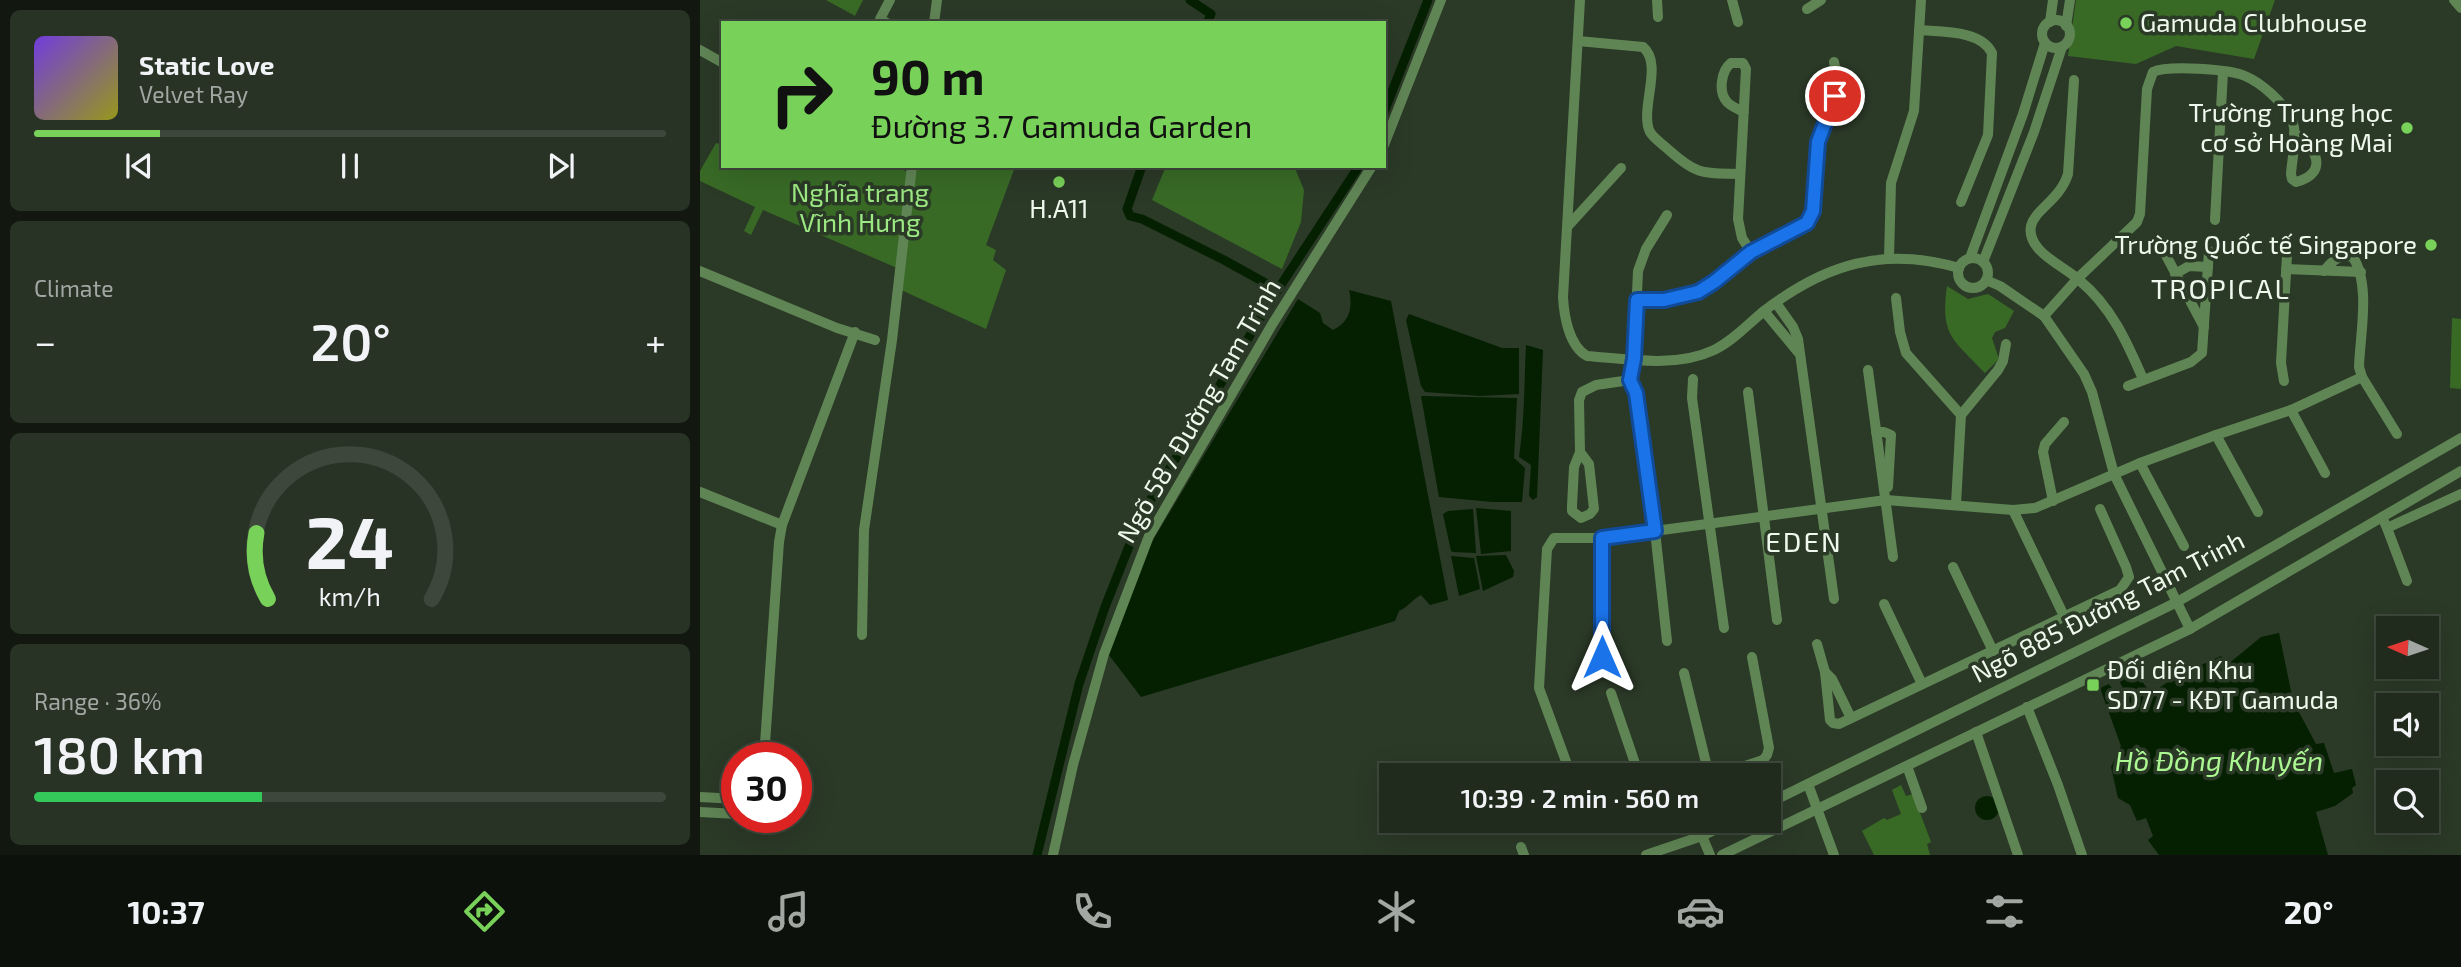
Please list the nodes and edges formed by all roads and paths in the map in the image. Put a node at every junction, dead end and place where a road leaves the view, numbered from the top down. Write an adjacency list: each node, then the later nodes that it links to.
1 (890, 0): 15 (street)
2 (937, 0): 16 (street)
3 (1441, 0): 33 (street)
4 (1580, 0): 21 (street)
5 (1657, 0): 14 (street)
6 (1732, 0): 17 (street)
7 (1821, 0): 13 (street)
8 (1921, 0): 20 (street)
9 (2053, 0): 18 (street)
10 (2070, 0): 19 (street)
11 (2454, 0): 12 (street)
12 (2461, 8)
13 (1807, 9)
14 (1658, 17)
15 (884, 21)
16 (934, 21)
17 (1738, 22)
18 (2050, 22): 19 (street); 22 (street)
19 (2066, 26): 23 (street)
20 (1919, 30): 38 (street); 46 (street)
21 (1578, 41): 37 (street); 41 (street)
22 (2045, 43): 23 (street); 30 (street)
23 (2062, 47): 31 (street)
24 (700, 50): 25 (street)
25 (721, 62)
26 (1835, 62): 44 (street)
27 (2223, 72): 32 (street); 40 (street); 54 (street)
28 (2074, 80): 54 (street)
29 (1744, 112): 37 (street)
30 (2023, 114): 31 (street); 47 (street)
31 (2039, 119): 48 (street)
32 (2294, 133)
33 (1386, 140)
34 (912, 168): 112 (street)
35 (1371, 168): 141 (street, Ngõ 587 Đường Tam Trinh)
36 (1621, 168): 41 (street)
37 (1740, 174): 44 (street)
38 (1961, 202)
39 (1667, 215): 57 (street)
40 (2215, 220)
41 (1569, 225): 66 (street)
42 (2161, 246): 53 (street)
43 (2209, 251): 49 (street)
44 (1751, 252): 57 (street)
45 (2287, 255): 51 (street)
46 (1889, 258): 50 (street); 58 (street)
47 (1970, 258): 48 (street); 50 (street)
48 (1983, 262): 55 (street)
49 (2208, 267): 53 (street); 61 (street)
50 (1959, 268): 55 (street)
51 (2286, 269): 68 (street); 72 (street)
52 (700, 271): 62 (street)
53 (2175, 274): 61 (street)
54 (2078, 278): 60 (street); 70 (street)
55 (1986, 280): 60 (street)
56 (1896, 298): 76 (street)
57 (1637, 300): 66 (street)
58 (1776, 303): 59 (street); 65 (street)
59 (1764, 311): 65 (street); 66 (street)
60 (2044, 316): 85 (street)
61 (2204, 327): 70 (street)
62 (855, 332): 63 (street); 98 (street)
63 (875, 340)
64 (2006, 344): 76 (street)
65 (1798, 352): 91 (street)
66 (1634, 359): 71 (street)
67 (1868, 370): 88 (street)
68 (2362, 377): 75 (street); 79 (street)
69 (1693, 379): 97 (street)
70 (2143, 379): 73 (street)
71 (1630, 380): 81 (street); 99 (street)
72 (2284, 381)
73 (2128, 386)
74 (1748, 393): 95 (street)
75 (2291, 410): 78 (street); 84 (street)
76 (1961, 415): 90 (street)
77 (2064, 422): 89 (street)
78 (2216, 435): 82 (street); 94 (street)
79 (2397, 435)
80 (2461, 438): 106 (street, Ngõ 885 Đường Tam Trinh)
81 (1580, 452): 81 (street)
82 (2140, 463): 85 (street); 101 (street)
83 (2461, 471): 96 (street, Ngõ 885 Đường Tam Trinh)
84 (2325, 473)
85 (2114, 474): 89 (street); 106 (street)
86 (700, 492): 98 (street)
87 (2461, 494): 96 (street, Ngõ 885 Đường Tam Trinh)
88 (1886, 500): 90 (street); 91 (street); 102 (street)
89 (2053, 501): 93 (street)
90 (1956, 504): 93 (street)
91 (1820, 508): 95 (street); 105 (street)
92 (2100, 509): 108 (street)
93 (2012, 510): 108 (street)
94 (2258, 512)
95 (1764, 515): 97 (street); 109 (street)
96 (2385, 522): 104 (street); 111 (street, Ngõ 885 Đường Tam Trinh)
97 (1710, 523): 99 (street); 110 (street)
98 (782, 525): 125 (street)
99 (1655, 531): 100 (street); 113 (street)
100 (1602, 538): 116 (street); 126 (street)
101 (2183, 546)
102 (1893, 557)
103 (1953, 567): 115 (street)
104 (2407, 581)
105 (1834, 599)
106 (2177, 602): 111 (street); 131 (street, Ngõ 885 Đường Tam Trinh)
107 (1884, 604): 120 (street)
108 (2064, 616): 115 (street)
109 (1777, 620)
110 (1724, 628)
111 (2190, 629): 122 (street, Ngõ 885 Đường Tam Trinh)
112 (862, 635)
113 (1667, 641)
114 (1817, 644): 118 (street)
115 (1993, 651): 120 (street)
116 (1602, 657)
117 (1752, 657): 129 (street)
118 (1825, 672): 123 (street); 123 (street)
119 (1684, 673): 128 (street)
120 (1922, 684): 123 (street)
121 (1611, 694): 127 (street)
122 (2027, 707): 124 (street, Ngõ 885 Đường Tam Trinh); 147 (street)
123 (1851, 718)
124 (1976, 732): 130 (street, Ngõ 885 Đường Tam Trinh); 146 (street)
125 (765, 742)
126 (1567, 763)
127 (1635, 763)
128 (1706, 763)
129 (1754, 763)
130 (1907, 766): 135 (street); 136 (street, Ngõ 885 Đường Tam Trinh)
131 (1808, 784): 133 (street, Ngõ 885 Đường Tam Trinh); 136 (street)
132 (700, 797): 134 (street)
133 (1781, 797)
134 (721, 798)
135 (1922, 808)
136 (1817, 809): 144 (street, Ngõ 885 Đường Tam Trinh); 145 (street)
137 (700, 812): 138 (street)
138 (721, 813)
139 (1708, 833): 140 (street)
140 (1702, 836): 142 (street); 143 (street)
141 (1053, 855)
142 (1646, 855)
143 (1710, 855)
144 (1722, 855)
145 (1834, 855)
146 (2018, 855)
147 (2082, 855)

